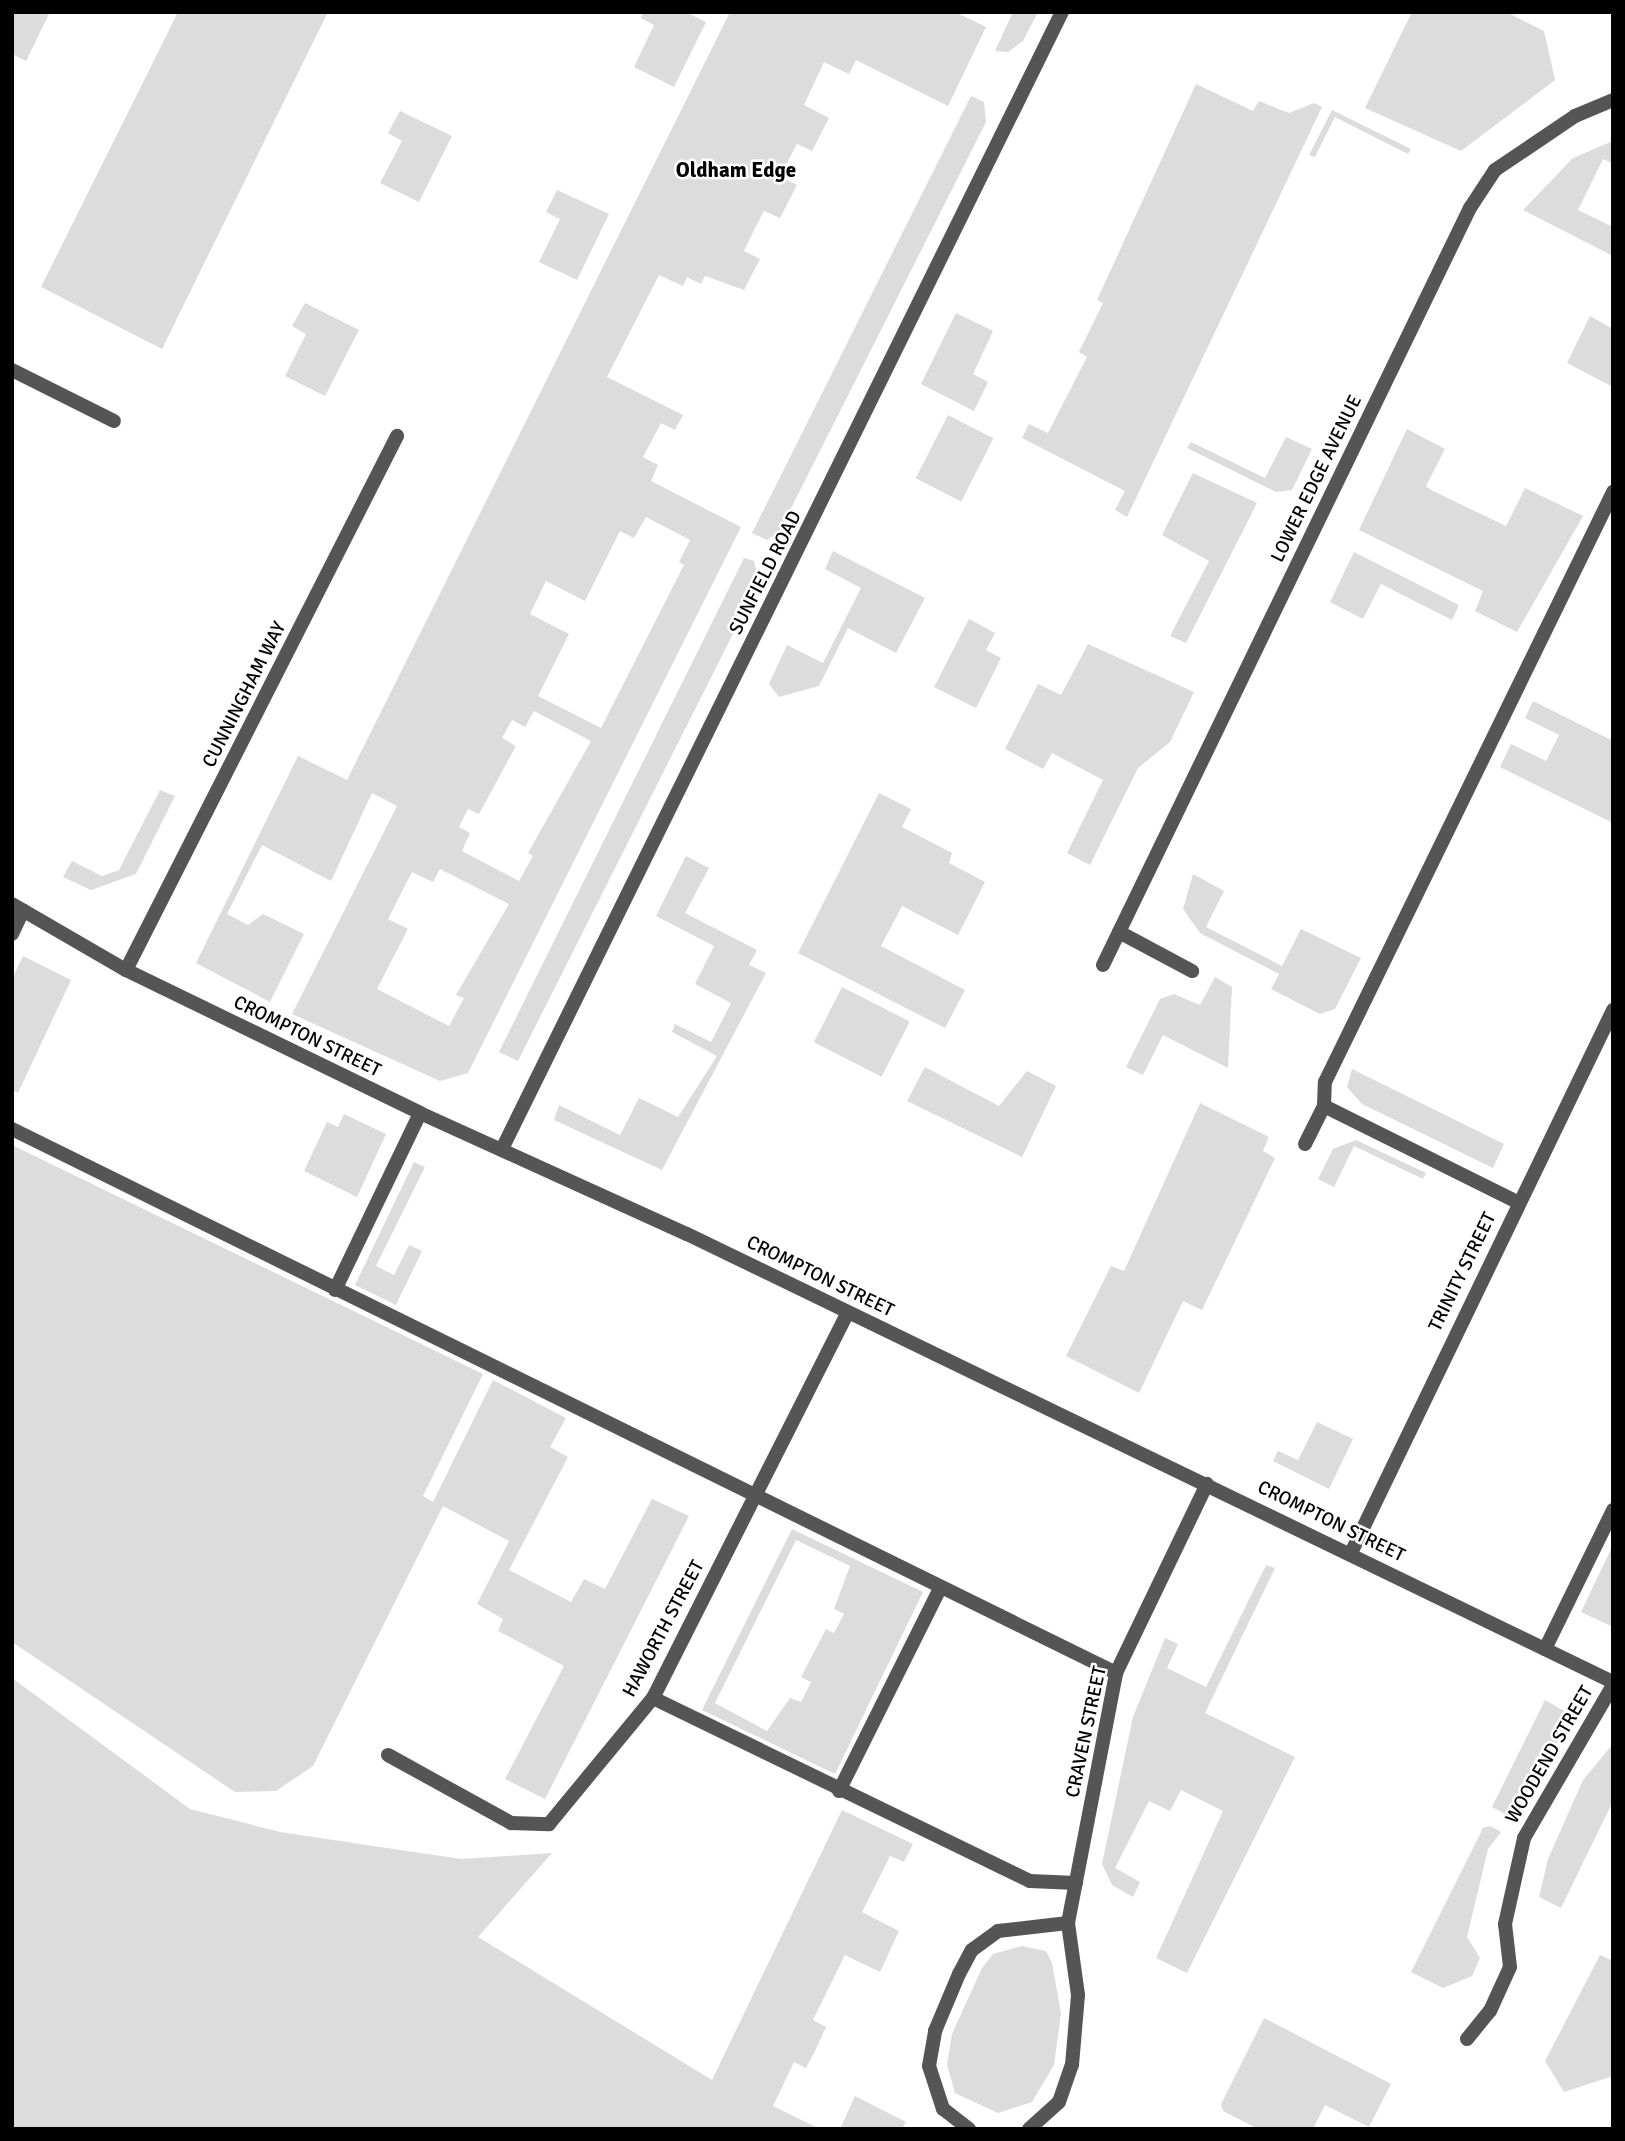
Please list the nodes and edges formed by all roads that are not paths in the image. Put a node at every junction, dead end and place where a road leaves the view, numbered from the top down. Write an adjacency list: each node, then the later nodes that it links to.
1 (1062, 12): 18 (street, SUNFIELD ROAD)
2 (1613, 100): 8 (street, LOWER EDGE AVENUE)
3 (12, 370): 4 (street)
4 (114, 421)
5 (397, 436): 11 (street, CUNNINGHAM WAY)
6 (1613, 492): 14 (street)
7 (18, 907): 9 (street); 11 (street, CROMPTON STREET)
8 (1119, 932): 10 (street, LOWER EDGE AVENUE); 12 (street)
9 (12, 934)
10 (1103, 965)
11 (126, 970): 15 (street, CROMPTON STREET)
12 (1192, 971)
13 (1613, 1010): 19 (street, TRINITY STREET)
14 (1324, 1106): 17 (street); 19 (street)
15 (420, 1113): 18 (street, CROMPTON STREET); 20 (street)
16 (12, 1129): 20 (street)
17 (1305, 1144)
18 (502, 1149): 21 (street, CROMPTON STREET)
19 (1519, 1203): 25 (street, TRINITY STREET)
20 (335, 1290): 23 (street)
21 (848, 1312): 22 (street, CROMPTON STREET); 23 (street, HAWORTH STREET)
22 (1207, 1484): 25 (street, CROMPTON STREET); 28 (street, CRAVEN STREET)
23 (754, 1499): 26 (street); 30 (street, HAWORTH STREET)
24 (1613, 1510): 27 (street)
25 (1351, 1553): 27 (street, CROMPTON STREET)
26 (940, 1588): 28 (street); 32 (street)
27 (1545, 1649): 29 (street, CROMPTON STREET)
28 (1116, 1673): 33 (street, CRAVEN STREET)
29 (1613, 1683): 35 (street, WOODEND STREET)
30 (653, 1698): 31 (street, HAWORTH STREET); 32 (street)
31 (387, 1755)
32 (839, 1791): 33 (street)
33 (1076, 1883): 34 (street, CRAVEN STREET)
34 (1068, 1923): 36 (street); 37 (street, CRAVEN STREET)
35 (1467, 2039)
36 (970, 2129)
37 (1029, 2129)

